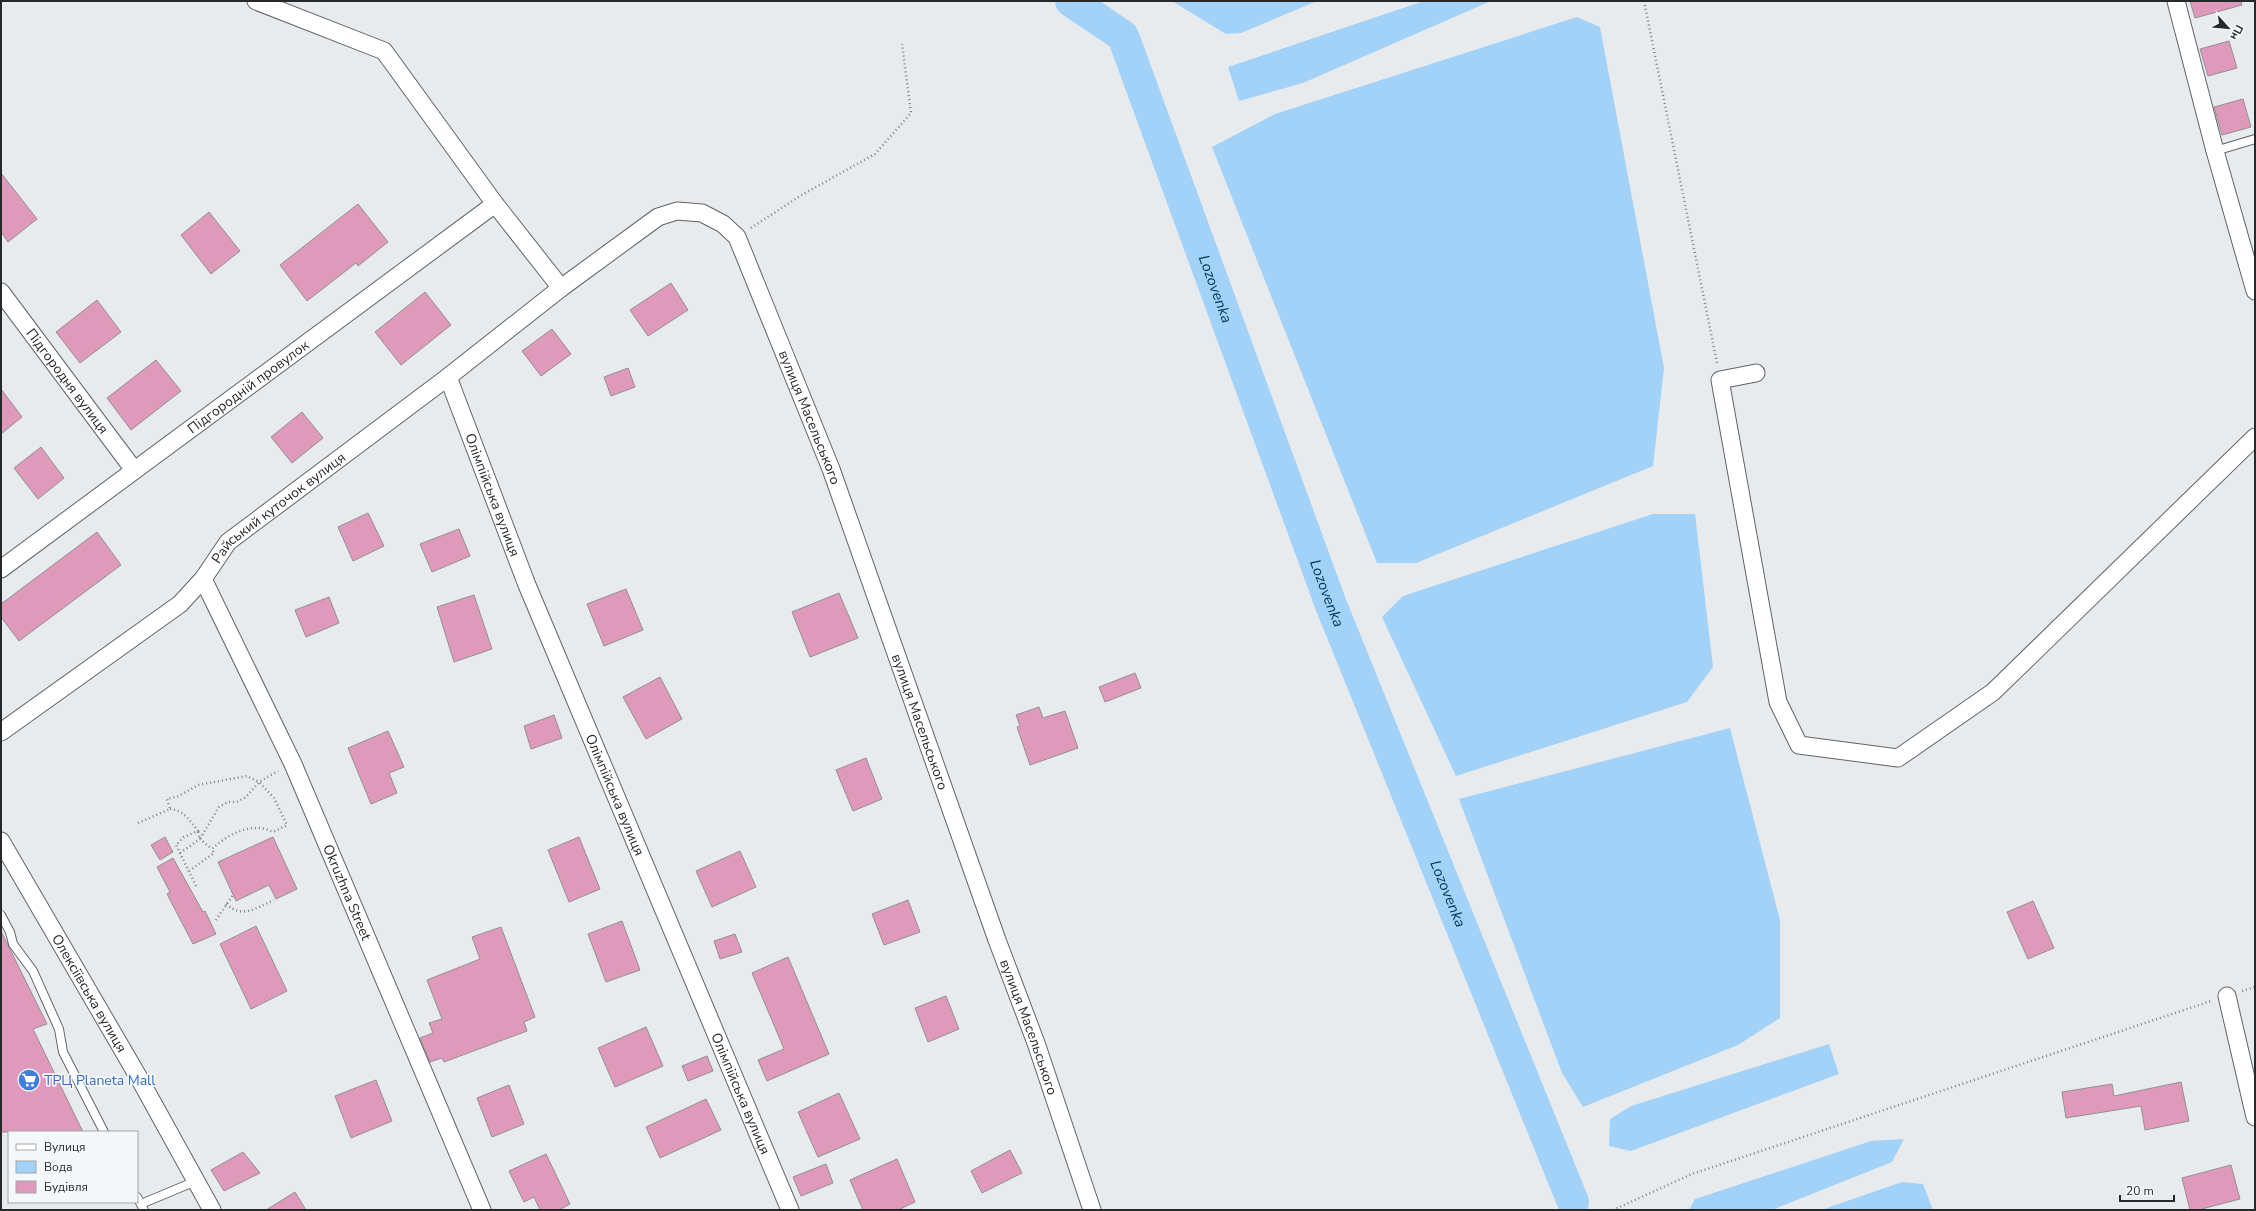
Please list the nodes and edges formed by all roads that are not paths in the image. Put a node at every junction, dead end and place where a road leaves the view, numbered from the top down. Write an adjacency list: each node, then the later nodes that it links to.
1 (256, 1): 5 (street)
2 (2176, 1): 4 (street)
3 (2255, 139): 4 (lane)
4 (2215, 151): 8 (street)
5 (495, 204): 7 (street); 13 (street, Підгородній провулок)
6 (737, 237): 7 (street, Райський куточок вулиця); 28 (street, вулиця Масельського)
7 (561, 288): 11 (street, Райський куточок вулиця)
8 (2255, 291)
9 (1, 292): 13 (street, Підгородня вулиця)
10 (1756, 373): 12 (street)
11 (448, 377): 15 (street, Райський куточок вулиця); 27 (street, Олімпійська вулиця)
12 (2255, 437)
13 (134, 470): 14 (street, Підгородній провулок)
14 (1, 570)
15 (203, 579): 16 (street, Райський куточок вулиця); 26 (street, Okruzhna Street)
16 (1, 732)
17 (1, 841): 22 (street, Олексіївська вулиця)
18 (1, 915): 21 (lane)
19 (2226, 996): 20 (street)
20 (2255, 1117)
21 (103, 1131)
22 (196, 1181): 24 (lane); 25 (street, Олексіївська вулиця)
23 (138, 1198): 24 (lane)
24 (143, 1208)
25 (212, 1210)
26 (482, 1210)
27 (790, 1210)
28 (1092, 1210)

